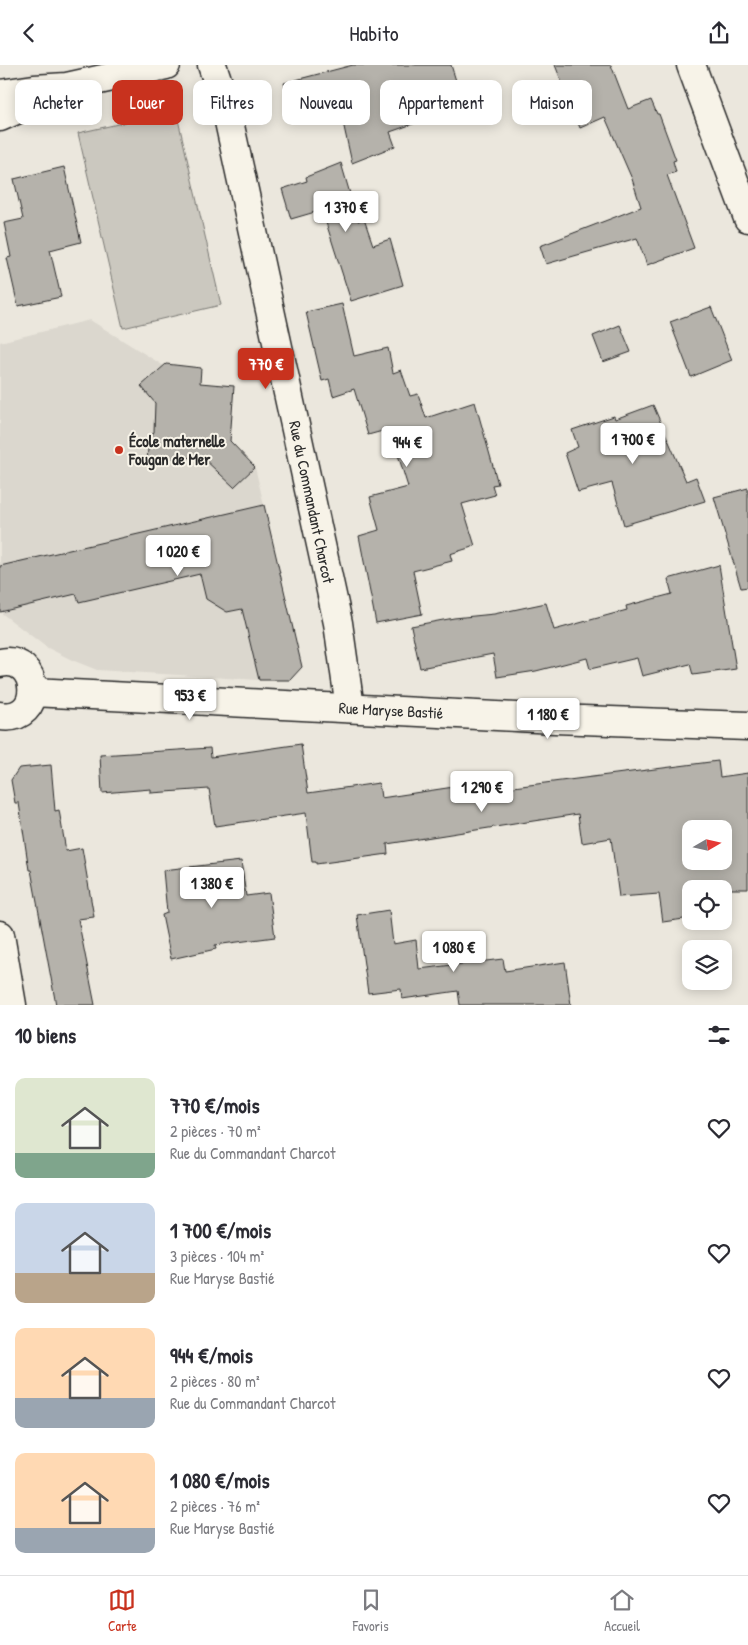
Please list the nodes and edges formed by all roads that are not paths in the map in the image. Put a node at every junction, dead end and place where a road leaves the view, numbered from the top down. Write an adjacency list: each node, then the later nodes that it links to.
1 (166, 65): 4 (street)
2 (212, 65): 12 (street, Rue du Commandant Charcot)
3 (691, 65): 9 (street)
4 (98, 80)
5 (15, 92): 6 (street)
6 (0, 95)
7 (15, 110): 8 (street)
8 (0, 117)
9 (748, 218)
10 (0, 663): 11 (street)
11 (33, 692): 12 (street, Rue Maryse Bastié); 13 (street)
12 (350, 707): 14 (street, Rue Maryse Bastié)
13 (0, 716)
14 (748, 726)
15 (0, 935): 16 (street)
16 (12, 1005)

